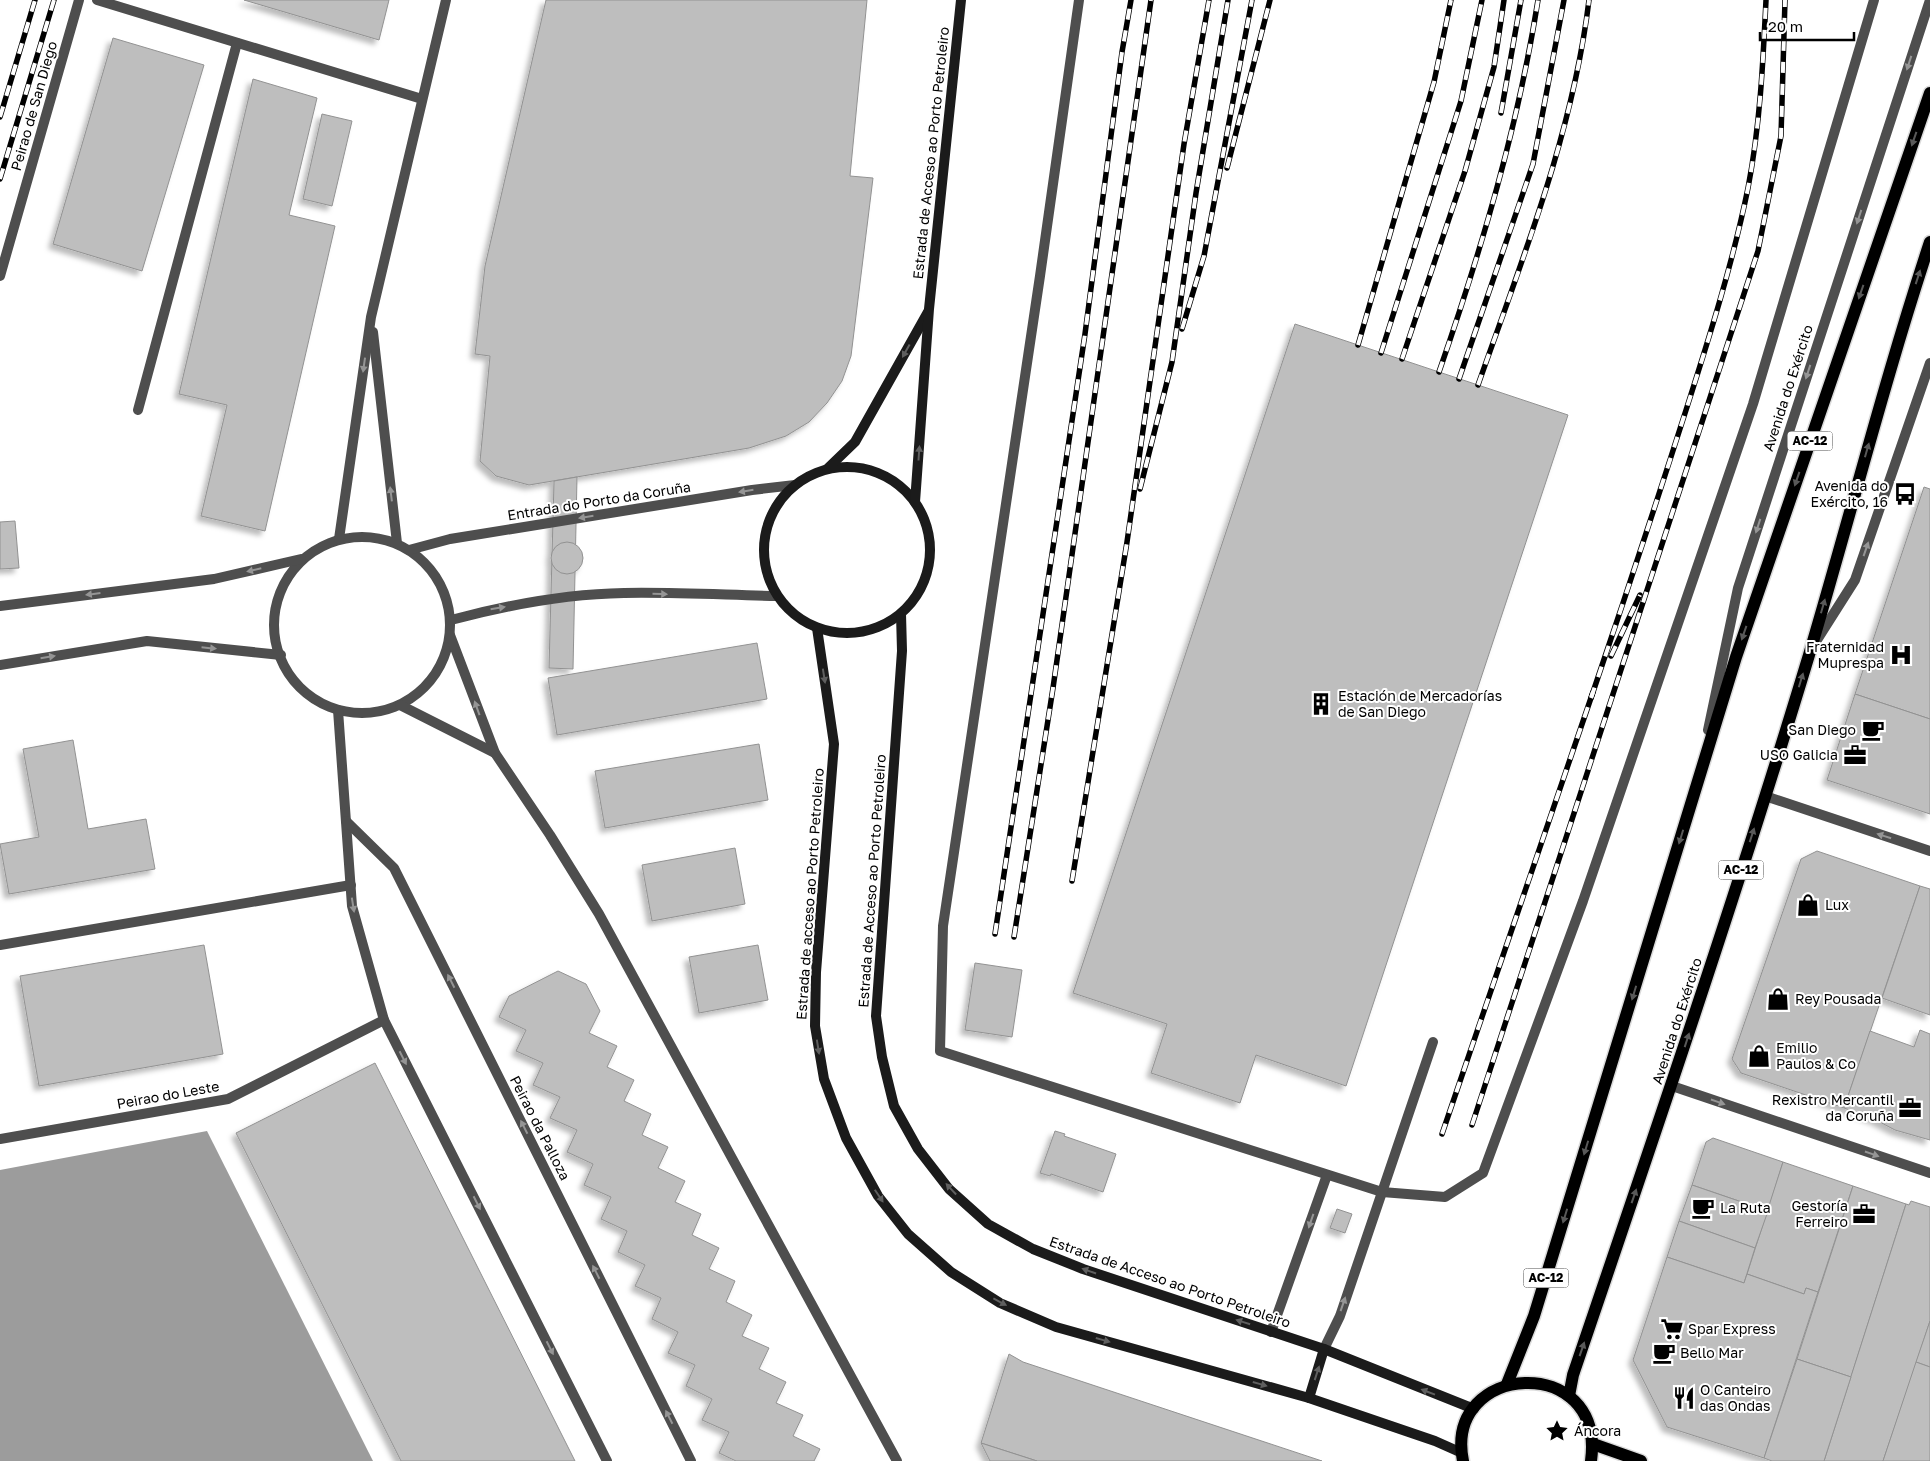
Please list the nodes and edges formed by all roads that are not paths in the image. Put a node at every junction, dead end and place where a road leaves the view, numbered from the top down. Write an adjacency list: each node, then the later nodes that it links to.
1 (79, 0): 12 (street, Peirao de San Diego)
2 (97, 0): 8 (street)
3 (446, 0): 10 (street)
4 (961, 0): 13 (main road, Estrada de Acceso ao Porto Petroleiro)
5 (1079, 0): 48 (street)
6 (1874, 0): 49 (street)
7 (1930, 0): 37 (street, Avenida do Exército, one-way to 37)
8 (237, 43): 10 (street); 17 (street)
9 (1930, 93): 37 (main road, Avenida do Exército / AC-12, one-way to 37)
10 (422, 99): 14 (street)
11 (1930, 242): 31 (main road, Avenida do Exército / AC-12, one-way to 11)
12 (0, 276)
13 (930, 309): 18 (main road, Estrada de Acceso ao Porto Petroleiro, one-way to 18); 20 (main road, Estrada de Acceso ao Porto Petroleiro, one-way to 13)
14 (371, 317): 21 (street, one-way to 21); 22 (street, one-way to 14)
15 (1930, 363): 16 (street, Avenida do Exército)
16 (1926, 386): 31 (street, Avenida do Exército, one-way to 16)
17 (138, 410)
18 (827, 469): 19 (main road, Estrada de Acceso ao Porto Petroleiro); 20 (main road, Estrada de Acceso ao Porto Petroleiro)
19 (794, 485): 23 (street, Entrada do Porto da Coruña, one-way to 23); 25 (main road, Estrada de Acceso ao Porto Petroleiro)
20 (915, 502): 27 (main road, Estrada de Acceso ao Porto Petroleiro)
21 (339, 539): 22 (street); 24 (street)
22 (397, 543): 23 (street)
23 (409, 550): 28 (street)
24 (302, 560): 26 (street, one-way to 26); 32 (street)
25 (777, 596): 28 (street, one-way to 25); 29 (main road, Estrada de Acceso ao Porto Petroleiro)
26 (0, 606)
27 (901, 614): 29 (main road, Estrada de Acceso ao Porto Petroleiro); 50 (main road, Estrada de Acceso ao Porto Petroleiro, one-way to 27)
28 (451, 620): 30 (street)
29 (816, 628): 54 (main road, Estrada de acceso ao Porto Petroleiro, one-way to 54)
30 (450, 635): 34 (street); 36 (street, one-way to 30)
31 (1809, 653): 38 (main road, Avenida do Exército / AC-12, one-way to 31)
32 (281, 656): 33 (street, one-way to 32); 35 (street)
33 (0, 664)
34 (400, 705): 35 (street); 36 (street)
35 (338, 710): 39 (street)
36 (494, 753): 60 (street)
37 (1696, 790): 52 (main road, Avenida do Exército / AC-12, one-way to 52)
38 (1765, 796): 40 (street, one-way to 38); 45 (main road, Avenida do Exército / AC-12, one-way to 38)
39 (346, 821): 41 (street); 59 (street, Peirao da Palloza, one-way to 39)
40 (1930, 851)
41 (351, 885): 42 (street); 43 (street, one-way to 43)
42 (0, 945)
43 (384, 1020): 46 (street, Peirao do Leste); 58 (street, one-way to 58)
44 (1433, 1042): 49 (street)
45 (1672, 1086): 47 (street, one-way to 47); 53 (main road, Avenida do Exército / AC-12, one-way to 45)
46 (0, 1139)
47 (1930, 1173)
48 (1326, 1175): 49 (street); 50 (street, one-way to 50)
49 (1382, 1192): 51 (street, one-way to 49)
50 (1271, 1332): 51 (main road, Estrada de Acceso ao Porto Petroleiro)
51 (1324, 1349): 54 (main road, one-way to 51); 55 (main road, Estrada de Acceso ao Porto Petroleiro, one-way to 51)
52 (1507, 1384): 53 (main road); 55 (main road)
53 (1569, 1396): 56 (main road)
54 (1309, 1398): 57 (main road)
55 (1474, 1409): 57 (main road)
56 (1593, 1444): 61 (main road); 62 (main road)
57 (1463, 1457)
58 (607, 1461)
59 (691, 1461)
60 (897, 1461)
61 (1591, 1461)
62 (1641, 1461)

